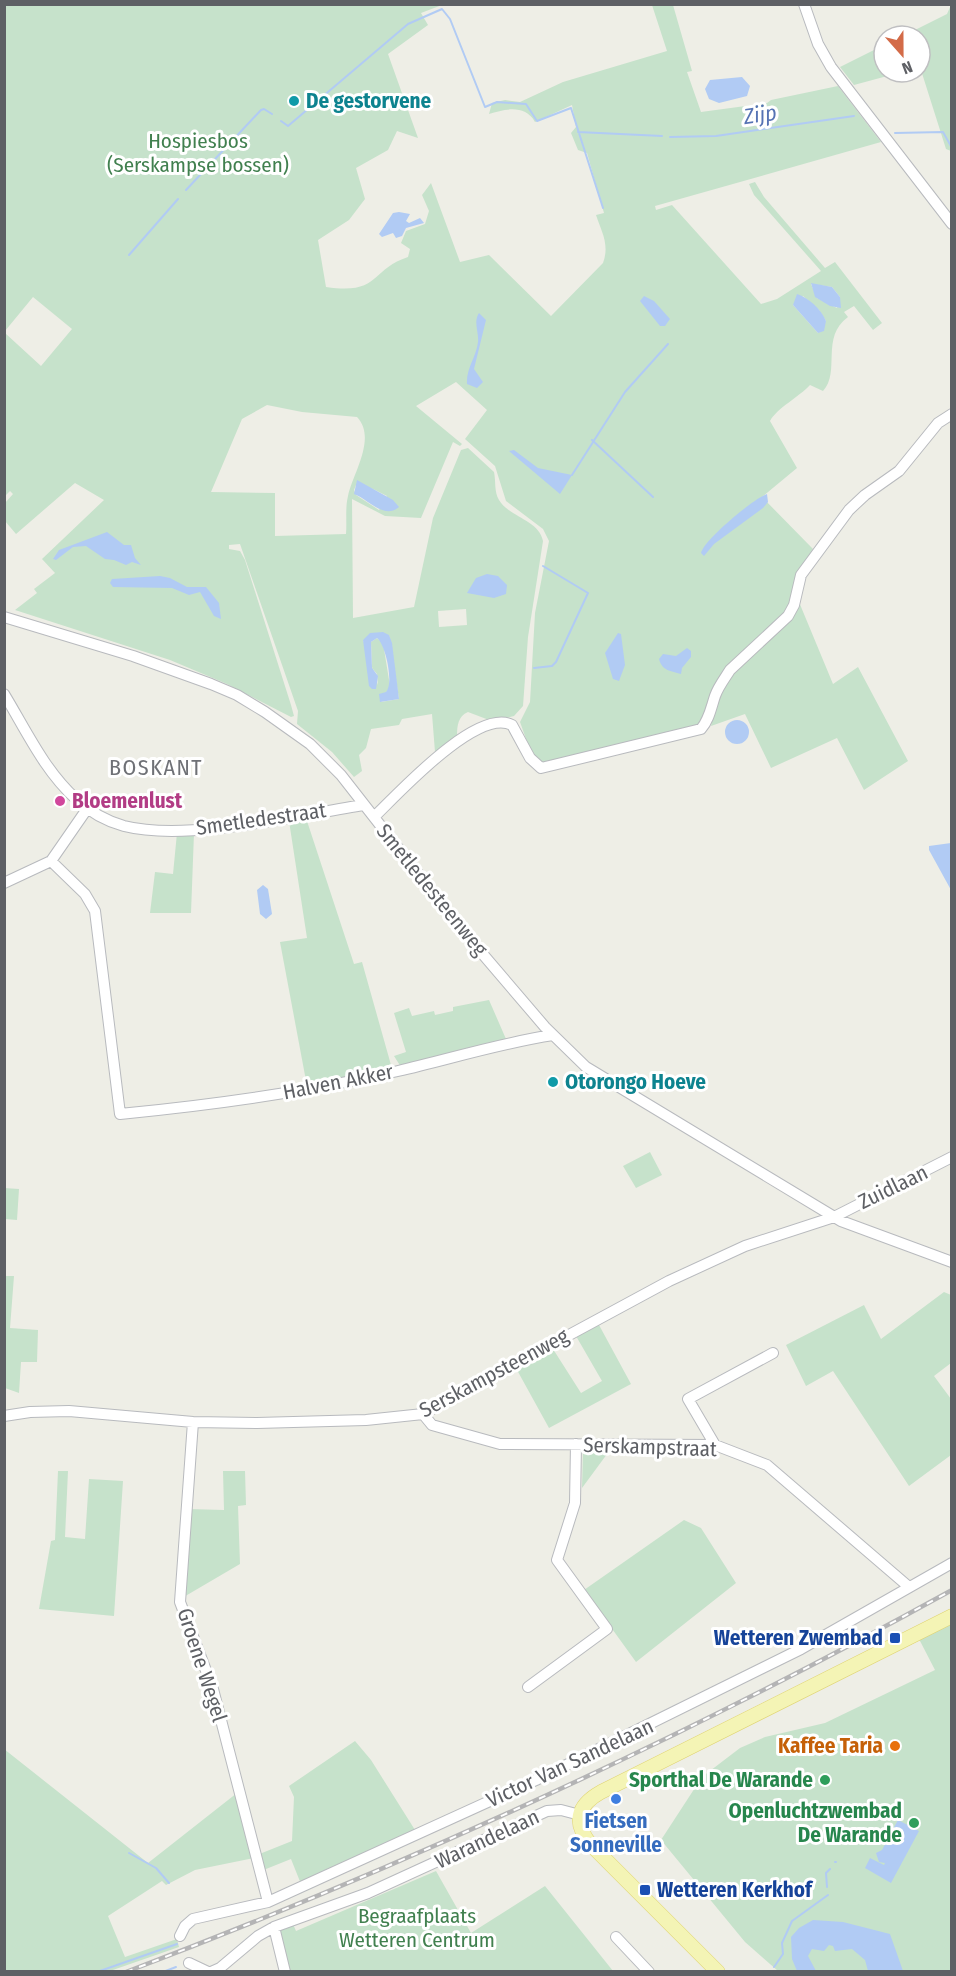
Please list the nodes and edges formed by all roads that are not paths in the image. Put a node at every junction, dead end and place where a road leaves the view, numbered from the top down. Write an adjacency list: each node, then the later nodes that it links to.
1 (804, 4): 2 (street)
2 (951, 223)
3 (950, 414): 8 (street)
4 (4, 617): 6 (street, Smetledesteenweg)
5 (4, 694): 7 (street, Smetledestraat)
6 (364, 805): 7 (street, Smetledestraat); 8 (street, Smetledesteenweg)
7 (87, 808): 9 (street)
8 (374, 818): 11 (street, Smetledesteenweg)
9 (51, 861): 10 (street); 11 (street, Halven Akker)
10 (4, 883)
11 (554, 1035): 13 (street, Smetledesteenweg)
12 (951, 1157): 13 (street, Zuidlaan)
13 (834, 1217): 14 (street); 16 (street, Serskampsteenweg)
14 (951, 1262)
15 (773, 1353): 20 (street)
16 (423, 1414): 18 (street, Serskampsteenweg); 19 (street, Serskampstraat)
17 (4, 1416): 18 (street, Serskampsteenweg)
18 (193, 1422): 26 (street, Groene Wegel)
19 (576, 1444): 20 (street, Serskampstraat); 24 (street)
20 (716, 1445): 22 (street, Serskampstraat)
21 (951, 1563): 22 (street, Victor Van Sandelaan)
22 (909, 1587): 26 (street, Victor Van Sandelaan)
23 (951, 1616): 25 (main road)
24 (528, 1687)
25 (580, 1815): 27 (street, Warandelaan); 34 (main road)
26 (268, 1902): 28 (street, Victor Van Sandelaan)
27 (274, 1927): 31 (street, Warandelaan); 32 (street)
28 (180, 1936)
29 (616, 1937): 33 (street)
30 (189, 1962): 31 (street, Warandelaan)
31 (210, 1971)
32 (285, 1971)
33 (649, 1971)
34 (718, 1971)

